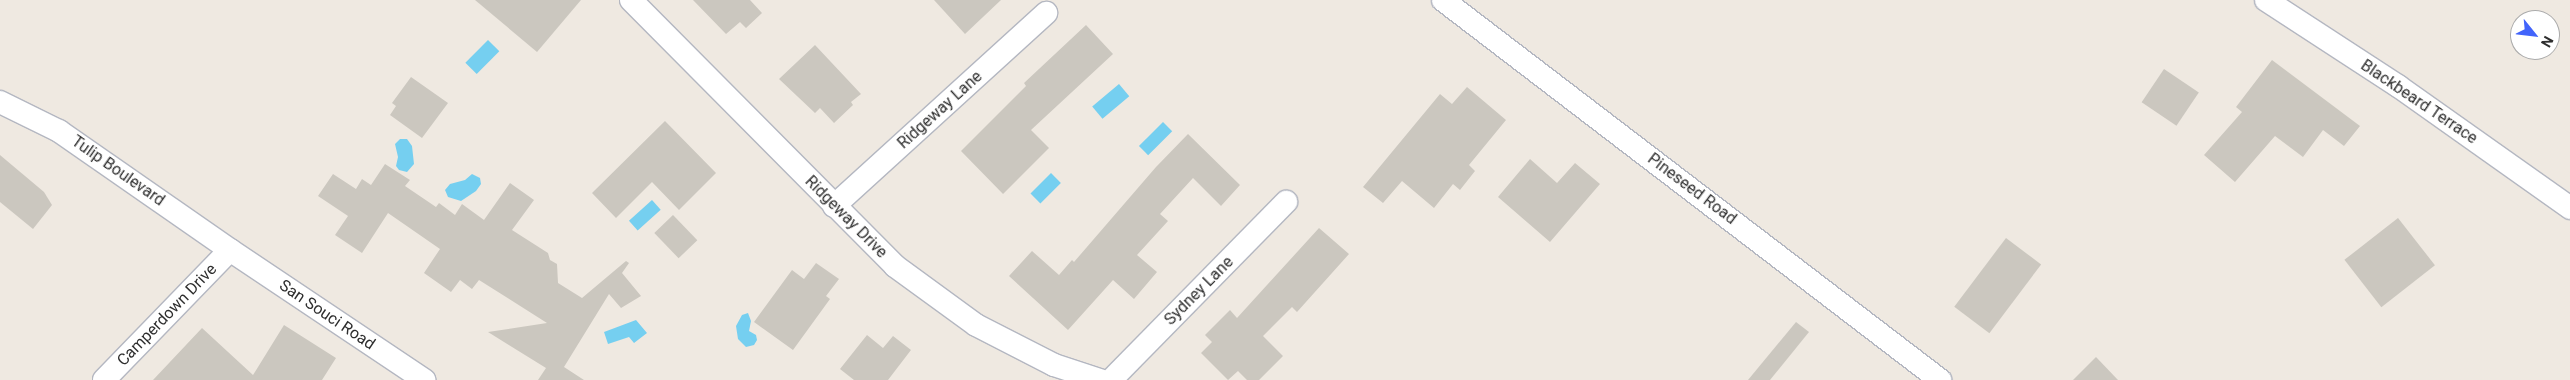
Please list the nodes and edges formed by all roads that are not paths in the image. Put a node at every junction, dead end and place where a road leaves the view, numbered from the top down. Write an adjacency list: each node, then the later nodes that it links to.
1 (631, 0): 7 (street, Ridgeway Drive)
2 (1443, 0): 15 (street, Pineseed Road)
3 (2266, 0): 8 (street, Blackbeard Terrace)
4 (1046, 13): 7 (street, Ridgeway Lane)
5 (0, 102): 9 (street, Tulip Boulevard)
6 (1286, 202): 14 (street, Sydney Lane)
7 (834, 206): 10 (street, Ridgeway Drive)
8 (2570, 208)
9 (230, 250): 11 (street, Camperdown Drive); 12 (street, San Souci Road)
10 (1054, 372): 13 (street, Ridgeway Drive)
11 (104, 380)
12 (424, 380)
13 (1100, 380)
14 (1111, 380)
15 (1940, 380)

